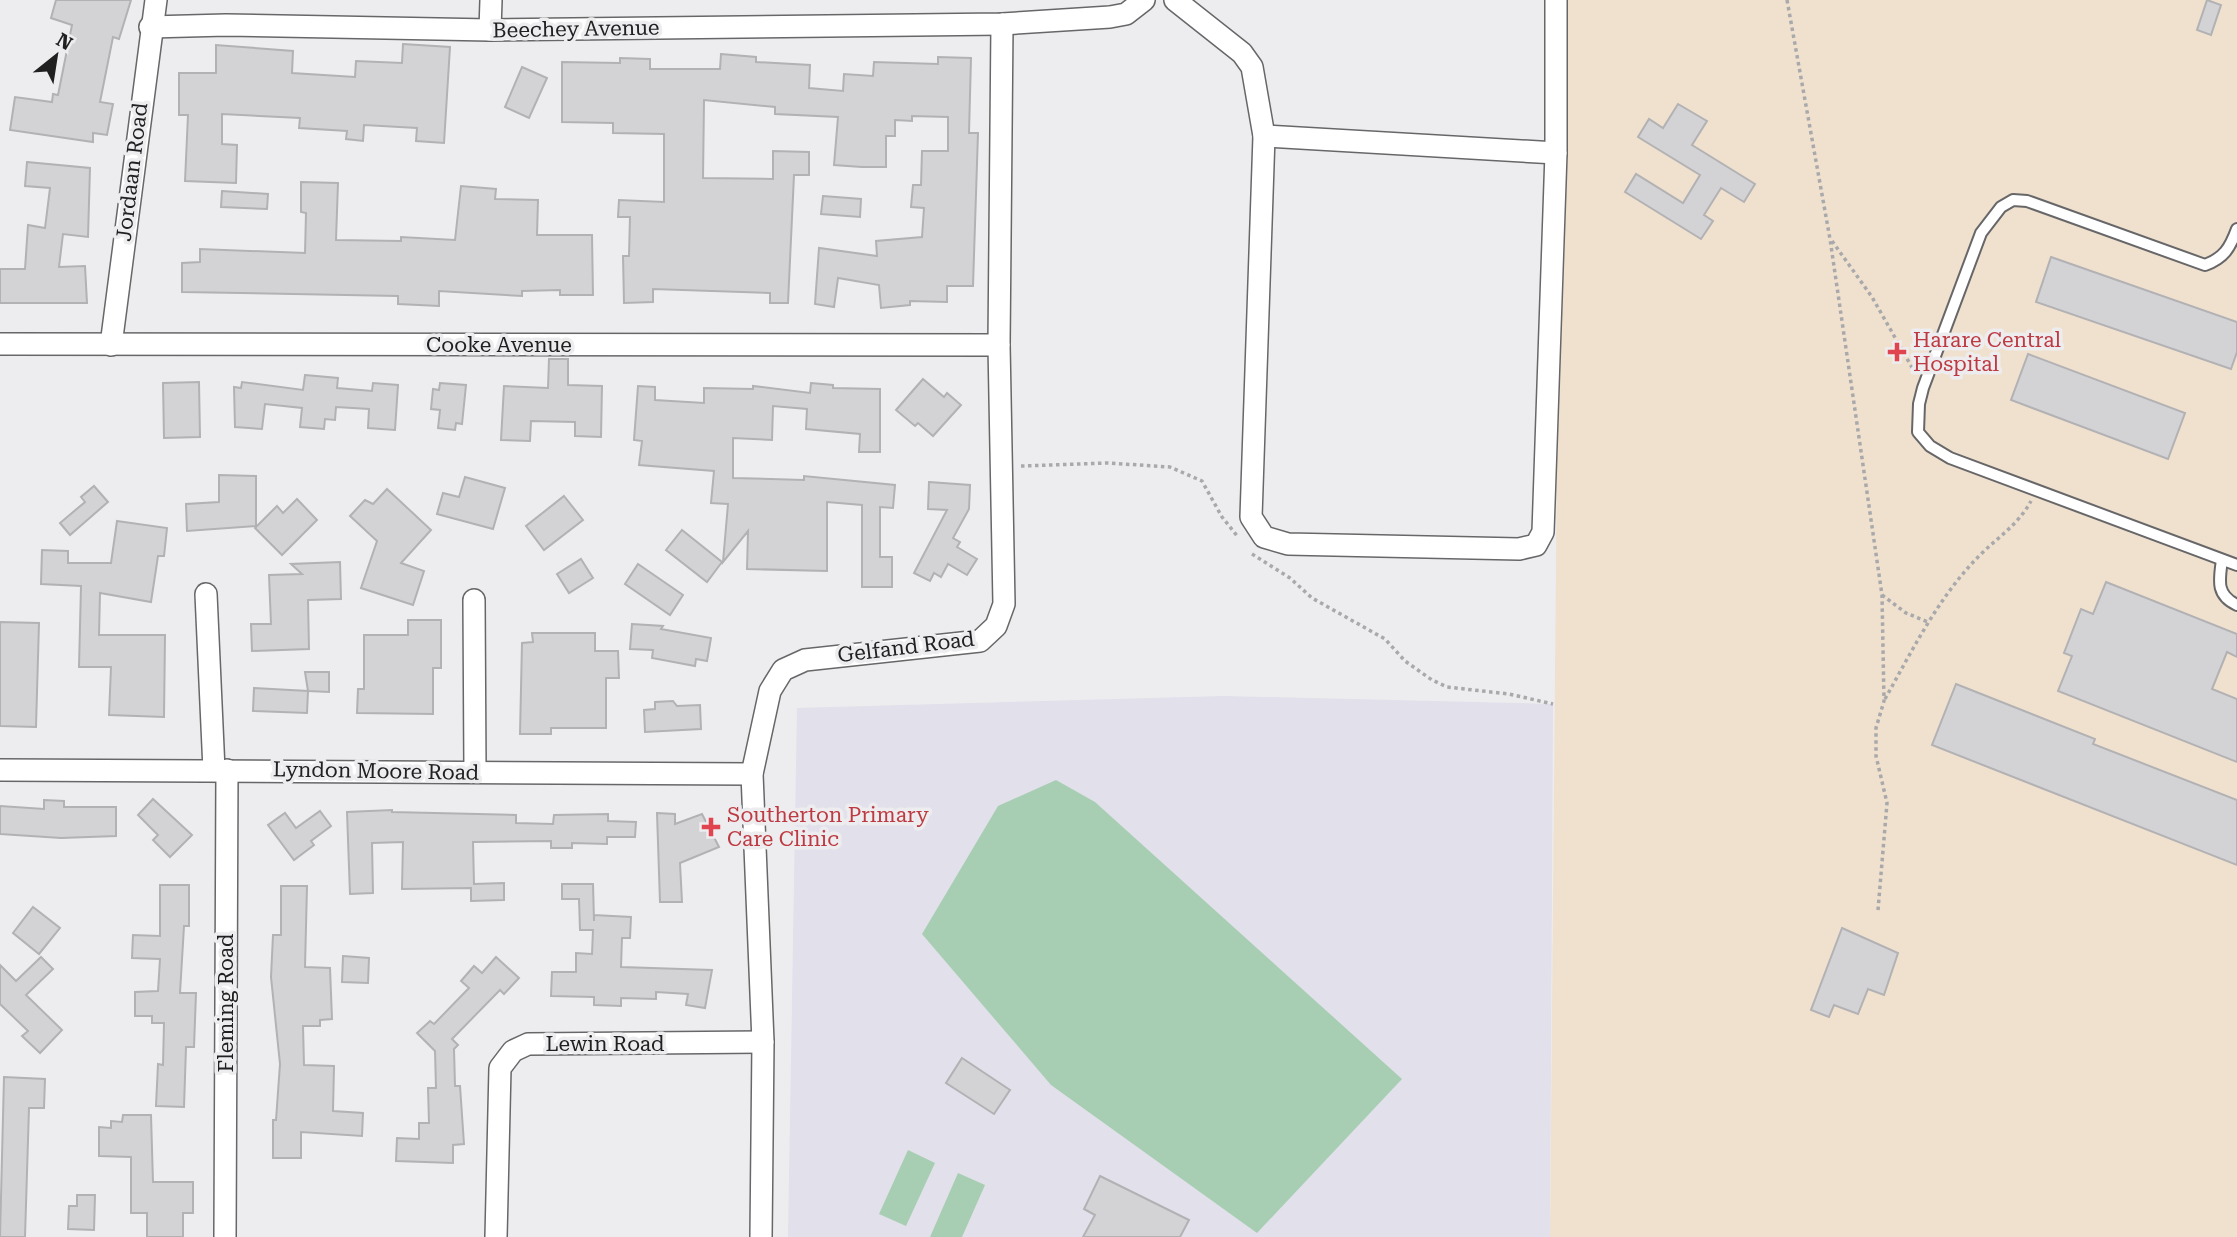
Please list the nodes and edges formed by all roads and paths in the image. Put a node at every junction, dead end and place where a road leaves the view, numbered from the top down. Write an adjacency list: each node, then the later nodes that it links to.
1 (156, 0): 8 (street, Jordaan Road)
2 (491, 0): 9 (street)
3 (1144, 0): 7 (street, Beechey Avenue)
4 (1175, 0): 10 (street)
5 (1556, 0): 11 (street)
6 (1787, 0): 13 (path)
7 (1002, 24): 9 (street, Beechey Avenue); 16 (street, Gelfand Road)
8 (150, 27): 9 (street, Beechey Avenue); 15 (street, Jordaan Road)
9 (490, 30)
10 (1264, 136): 11 (street); 11 (street)
11 (1556, 153)
12 (2237, 229): 17 (lane)
13 (1830, 239): 17 (path); 23 (path)
14 (0, 344): 15 (street, Cooke Avenue)
15 (111, 345): 16 (street, Cooke Avenue)
16 (999, 345): 18 (street, Gelfand Road)
17 (1923, 388): 19 (lane)
18 (1001, 466): 28 (path); 32 (street, Gelfand Road)
19 (2037, 490): 20 (lane); 26 (path)
20 (2222, 560): 21 (lane); 25 (lane)
21 (2237, 565)
22 (206, 594): 30 (street, Fleming Road)
23 (1882, 595): 26 (path); 27 (path)
24 (474, 600): 31 (street)
25 (2237, 605)
26 (1928, 622): 27 (path)
27 (1884, 701): 33 (path)
28 (1553, 704)
29 (0, 770): 30 (street, Lyndon Moore Road)
30 (220, 770): 31 (street, Lyndon Moore Road); 35 (street, Fleming Road)
31 (475, 772): 32 (street, Lyndon Moore Road)
32 (752, 774): 34 (street, Gelfand Road)
33 (1878, 910)
34 (763, 1042): 36 (street, Lewin Road); 37 (street, Gelfand Road)
35 (225, 1237)
36 (496, 1237)
37 (761, 1237)

